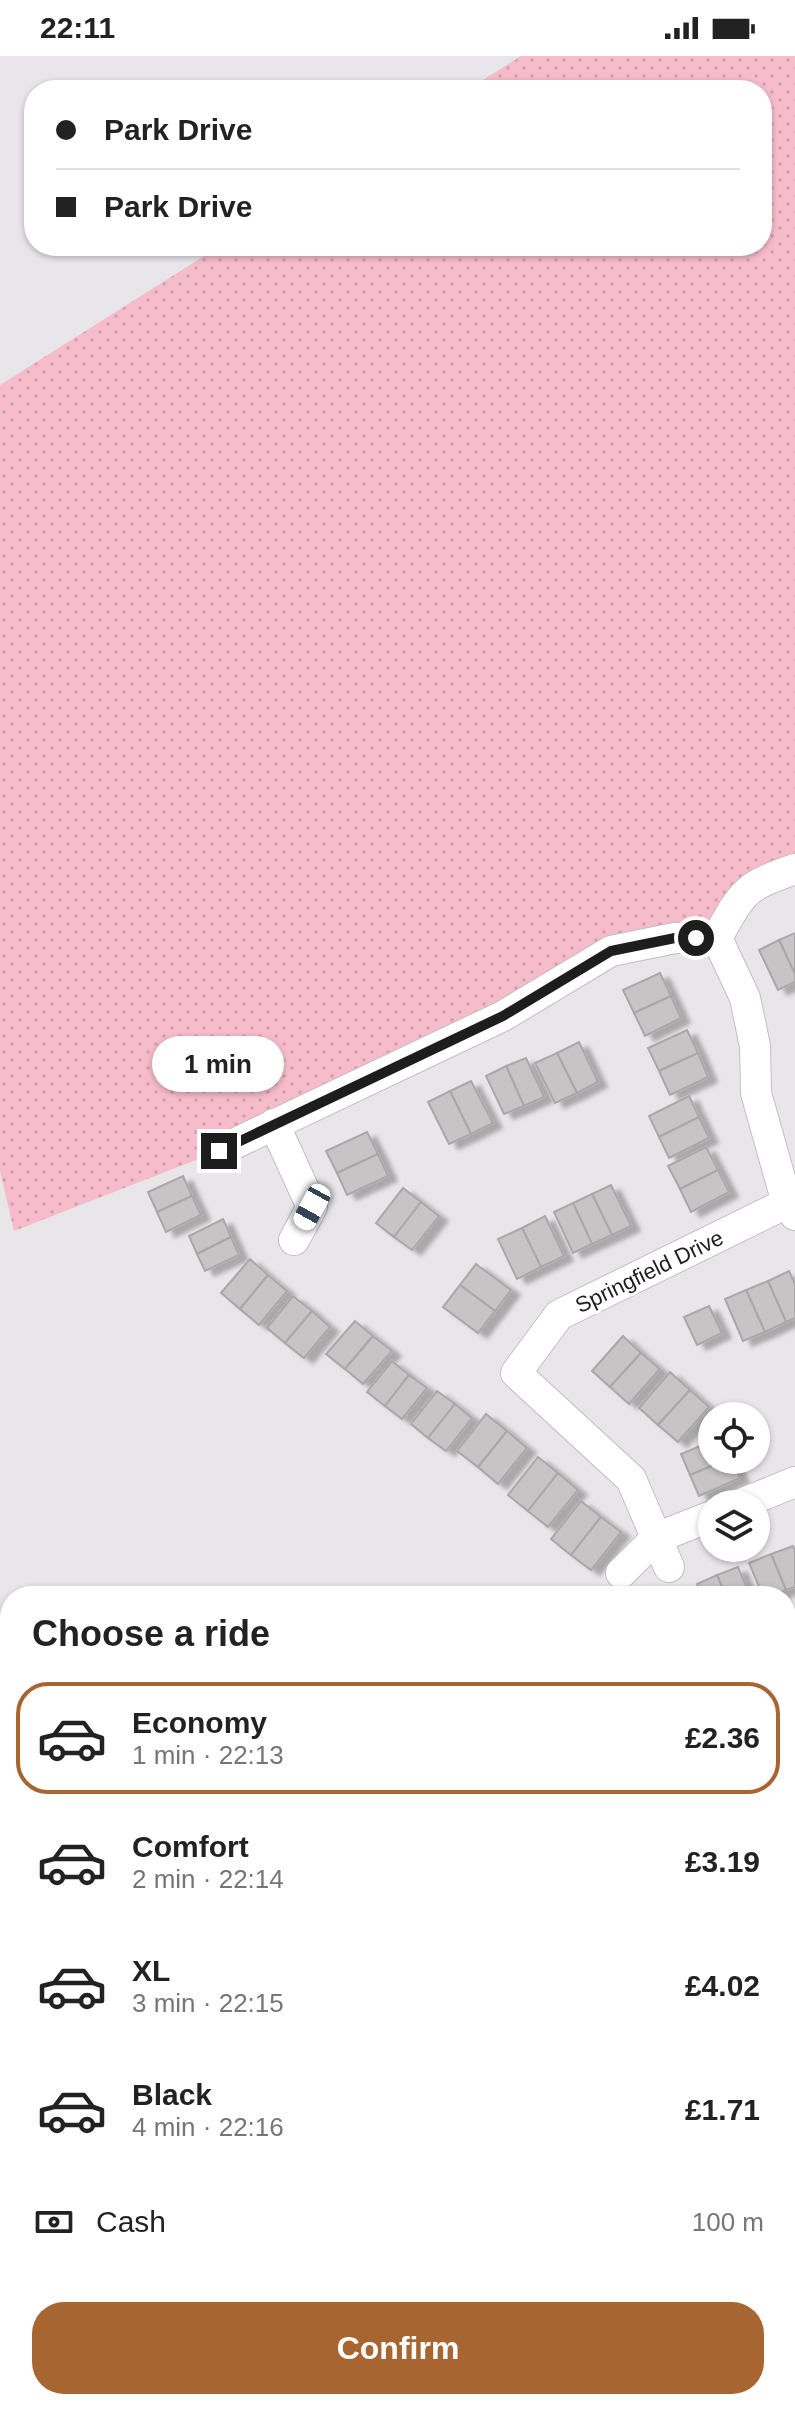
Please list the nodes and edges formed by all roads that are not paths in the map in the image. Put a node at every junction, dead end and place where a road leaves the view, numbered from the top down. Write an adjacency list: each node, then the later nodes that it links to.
1 (795, 869): 2 (street)
2 (717, 938): 3 (street); 5 (street)
3 (274, 1124): 4 (street); 6 (street)
4 (219, 1151)
5 (791, 1209): 10 (street, Springfield Drive)
6 (294, 1240)
7 (795, 1482): 8 (street)
8 (770, 1492)
9 (698, 1522): 10 (street)
10 (656, 1538): 11 (street, Springfield Drive); 12 (street)
11 (669, 1567)
12 (621, 1573)

